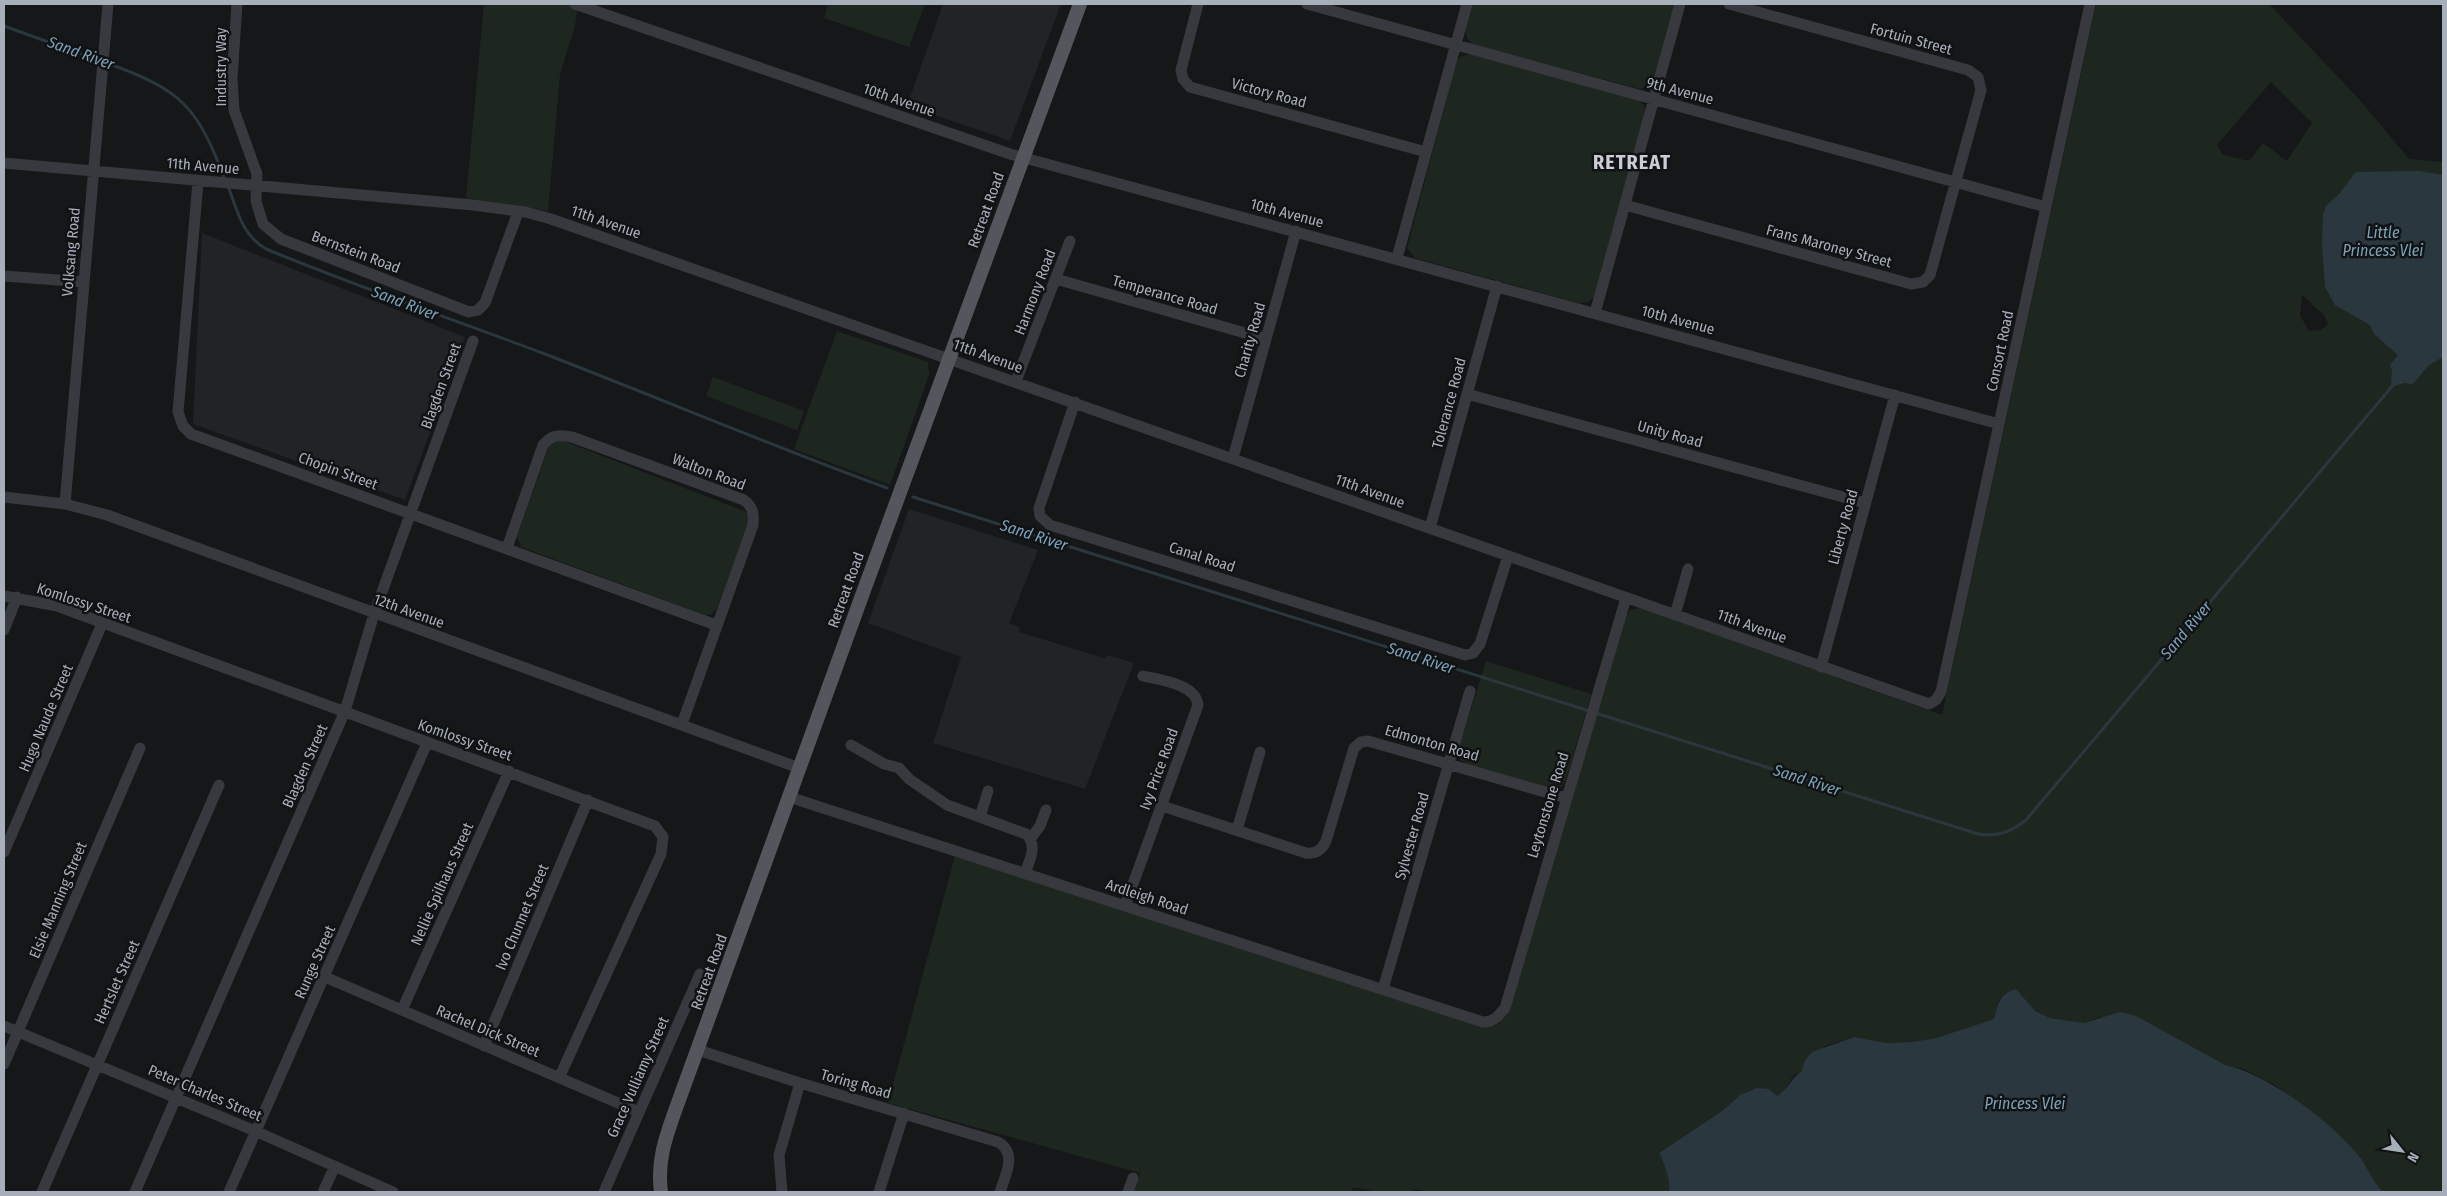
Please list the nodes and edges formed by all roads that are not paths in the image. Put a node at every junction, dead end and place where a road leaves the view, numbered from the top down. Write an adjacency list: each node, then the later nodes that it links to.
1 (108, 4): 16 (street, Volksang Road)
2 (237, 4): 19 (street, Industry Way)
3 (576, 4): 14 (street, 10th Avenue)
4 (1080, 4): 14 (main road, Retreat Road)
5 (1198, 4): 13 (street, Victory Road)
6 (1307, 4): 11 (street, 9th Avenue)
7 (1467, 4): 11 (street)
8 (1680, 4): 12 (street)
9 (1729, 4): 18 (street, Fortuin Street)
10 (2090, 4): 21 (street, Consort Road)
11 (1456, 45): 12 (street, 9th Avenue); 13 (street)
12 (1654, 99): 18 (street, 9th Avenue); 20 (street)
13 (1426, 152): 25 (street)
14 (1024, 157): 23 (street, 10th Avenue); 33 (main road, Retreat Road)
15 (4, 163): 16 (street, 11th Avenue)
16 (94, 171): 17 (street, 11th Avenue); 28 (street, Volksang Road)
17 (198, 182): 19 (street, 11th Avenue); 43 (street, Chopin Street)
18 (1954, 182): 20 (street, Frans Maroney Street); 21 (street, 9th Avenue)
19 (252, 185): 22 (street, 11th Avenue); 22 (street, Bernstein Road)
20 (1625, 205): 30 (street)
21 (2046, 207): 38 (street, Consort Road)
22 (518, 212): 33 (street, 11th Avenue)
23 (1296, 231): 25 (street, 10th Avenue); 31 (street, Charity Road)
24 (1070, 241): 27 (street, Harmony Road)
25 (1397, 258): 29 (street, 10th Avenue)
26 (4, 276): 28 (street)
27 (1056, 279): 31 (street, Temperance Road); 34 (street, Harmony Road)
28 (84, 282): 42 (street, Volksang Road)
29 (1497, 286): 30 (street, 10th Avenue); 35 (street, Tolerance Road)
30 (1595, 313): 36 (street, 10th Avenue)
31 (1266, 339): 39 (street, Charity Road)
32 (473, 341): 43 (street, Blagden Street)
33 (951, 358): 34 (street, 11th Avenue); 67 (main road, Retreat Road)
34 (1016, 381): 37 (street, 11th Avenue)
35 (1467, 394): 41 (street, Unity Road); 44 (street, Tolerance Road)
36 (1895, 395): 38 (street, 10th Avenue); 41 (street, Liberty Road)
37 (1075, 402): 39 (street, 11th Avenue); 46 (street, Canal Road)
38 (1999, 424): 59 (street, Consort Road)
39 (1233, 458): 44 (street, 11th Avenue)
40 (4, 497): 42 (street, 12th Avenue)
41 (1865, 503): 56 (street, Liberty Road)
42 (65, 504): 51 (street, 12th Avenue)
43 (411, 512): 45 (street, Chopin Street); 51 (street, Blagden Street)
44 (1430, 528): 46 (street, 11th Avenue)
45 (507, 548): 54 (street, Chopin Street); 54 (street, Walton Road)
46 (1508, 556): 50 (street, 11th Avenue)
47 (1688, 569): 52 (street)
48 (4, 596): 49 (street, Komlossy Street)
49 (17, 597): 53 (street, Komlossy Street); 55 (street)
50 (1626, 598): 52 (street, 11th Avenue); 72 (street, Leytonstone Road)
51 (374, 614): 60 (street, Blagden Street); 61 (street, 12th Avenue)
52 (1675, 615): 56 (street, 11th Avenue)
53 (102, 624): 60 (street, Komlossy Street); 79 (street, Hugo Naude Street)
54 (716, 625): 61 (street, Walton Road)
55 (4, 630)
56 (1820, 666): 59 (street, 11th Avenue)
57 (1143, 676): 74 (street, Ivy Price Road)
58 (1470, 691): 66 (street, Sylvester Road)
59 (1934, 702)
60 (345, 711): 62 (street, Komlossy Street); 95 (street, Blagden Street)
61 (682, 724): 67 (street, 12th Avenue)
62 (427, 743): 68 (street, Komlossy Street); 83 (street, Runge Street)
63 (851, 745): 76 (street)
64 (140, 748): 88 (street, Elsie Manning Street)
65 (1260, 752): 77 (street)
66 (1449, 764): 72 (street, Edmonton Road); 77 (street, Edmonton Road); 84 (street, Sylvester Road)
67 (800, 768): 71 (main road, Retreat Road)
68 (509, 771): 73 (street, Komlossy Street); 85 (street, Nellie Spilhaus Street)
69 (219, 785): 91 (street, Hertslet Street)
70 (988, 791): 76 (street)
71 (789, 797): 80 (street, Ardleigh Road); 90 (main road, Retreat Road)
72 (1566, 798): 86 (street, Leytonstone Road)
73 (588, 800): 89 (street, Ivo Chunnet Street); 93 (street, Komlossy Street)
74 (1162, 806): 77 (street, Edmonton Road); 81 (street, Ivy Price Road)
75 (1046, 810): 78 (street)
76 (980, 816): 78 (street)
77 (1236, 830)
78 (1031, 838): 80 (street)
79 (4, 852)
80 (1026, 873): 81 (street, Ardleigh Road)
81 (1125, 906): 84 (street, Ardleigh Road)
82 (700, 974): 96 (street, Grace Vulliamy Street)
83 (325, 977): 85 (street, Rachel Dick Street); 98 (street, Runge Street)
84 (1383, 989): 86 (street, Ardleigh Road)
85 (402, 1010): 89 (street, Rachel Dick Street)
86 (1496, 1019)
87 (4, 1026): 88 (street, Peter Charles Street)
88 (18, 1032): 91 (street, Peter Charles Street); 92 (street, Elsie Manning Street)
89 (484, 1046): 93 (street, Rachel Dick Street)
90 (698, 1050): 94 (street, Toring Road); 107 (main road, Retreat Road)
91 (98, 1063): 95 (street, Peter Charles Street); 101 (street, Hertslet Street)
92 (4, 1064)
93 (559, 1078): 96 (street, Rachel Dick Street)
94 (800, 1083): 97 (street, Toring Road); 108 (street)
95 (176, 1098): 98 (street, Peter Charles Street); 102 (street, Blagden Street)
96 (639, 1112): 106 (street, Grace Vulliamy Street)
97 (904, 1113): 109 (street); 110 (street, Toring Road)
98 (255, 1131): 99 (street, Peter Charles Street); 103 (street, Runge Street)
99 (335, 1166): 104 (street); 105 (street, Peter Charles Street)
100 (1133, 1178): 111 (street)
101 (42, 1192)
102 (136, 1192)
103 (229, 1192)
104 (323, 1192)
105 (392, 1192)
106 (604, 1192)
107 (661, 1192)
108 (782, 1192)
109 (879, 1192)
110 (1000, 1192)
111 (1128, 1192)

